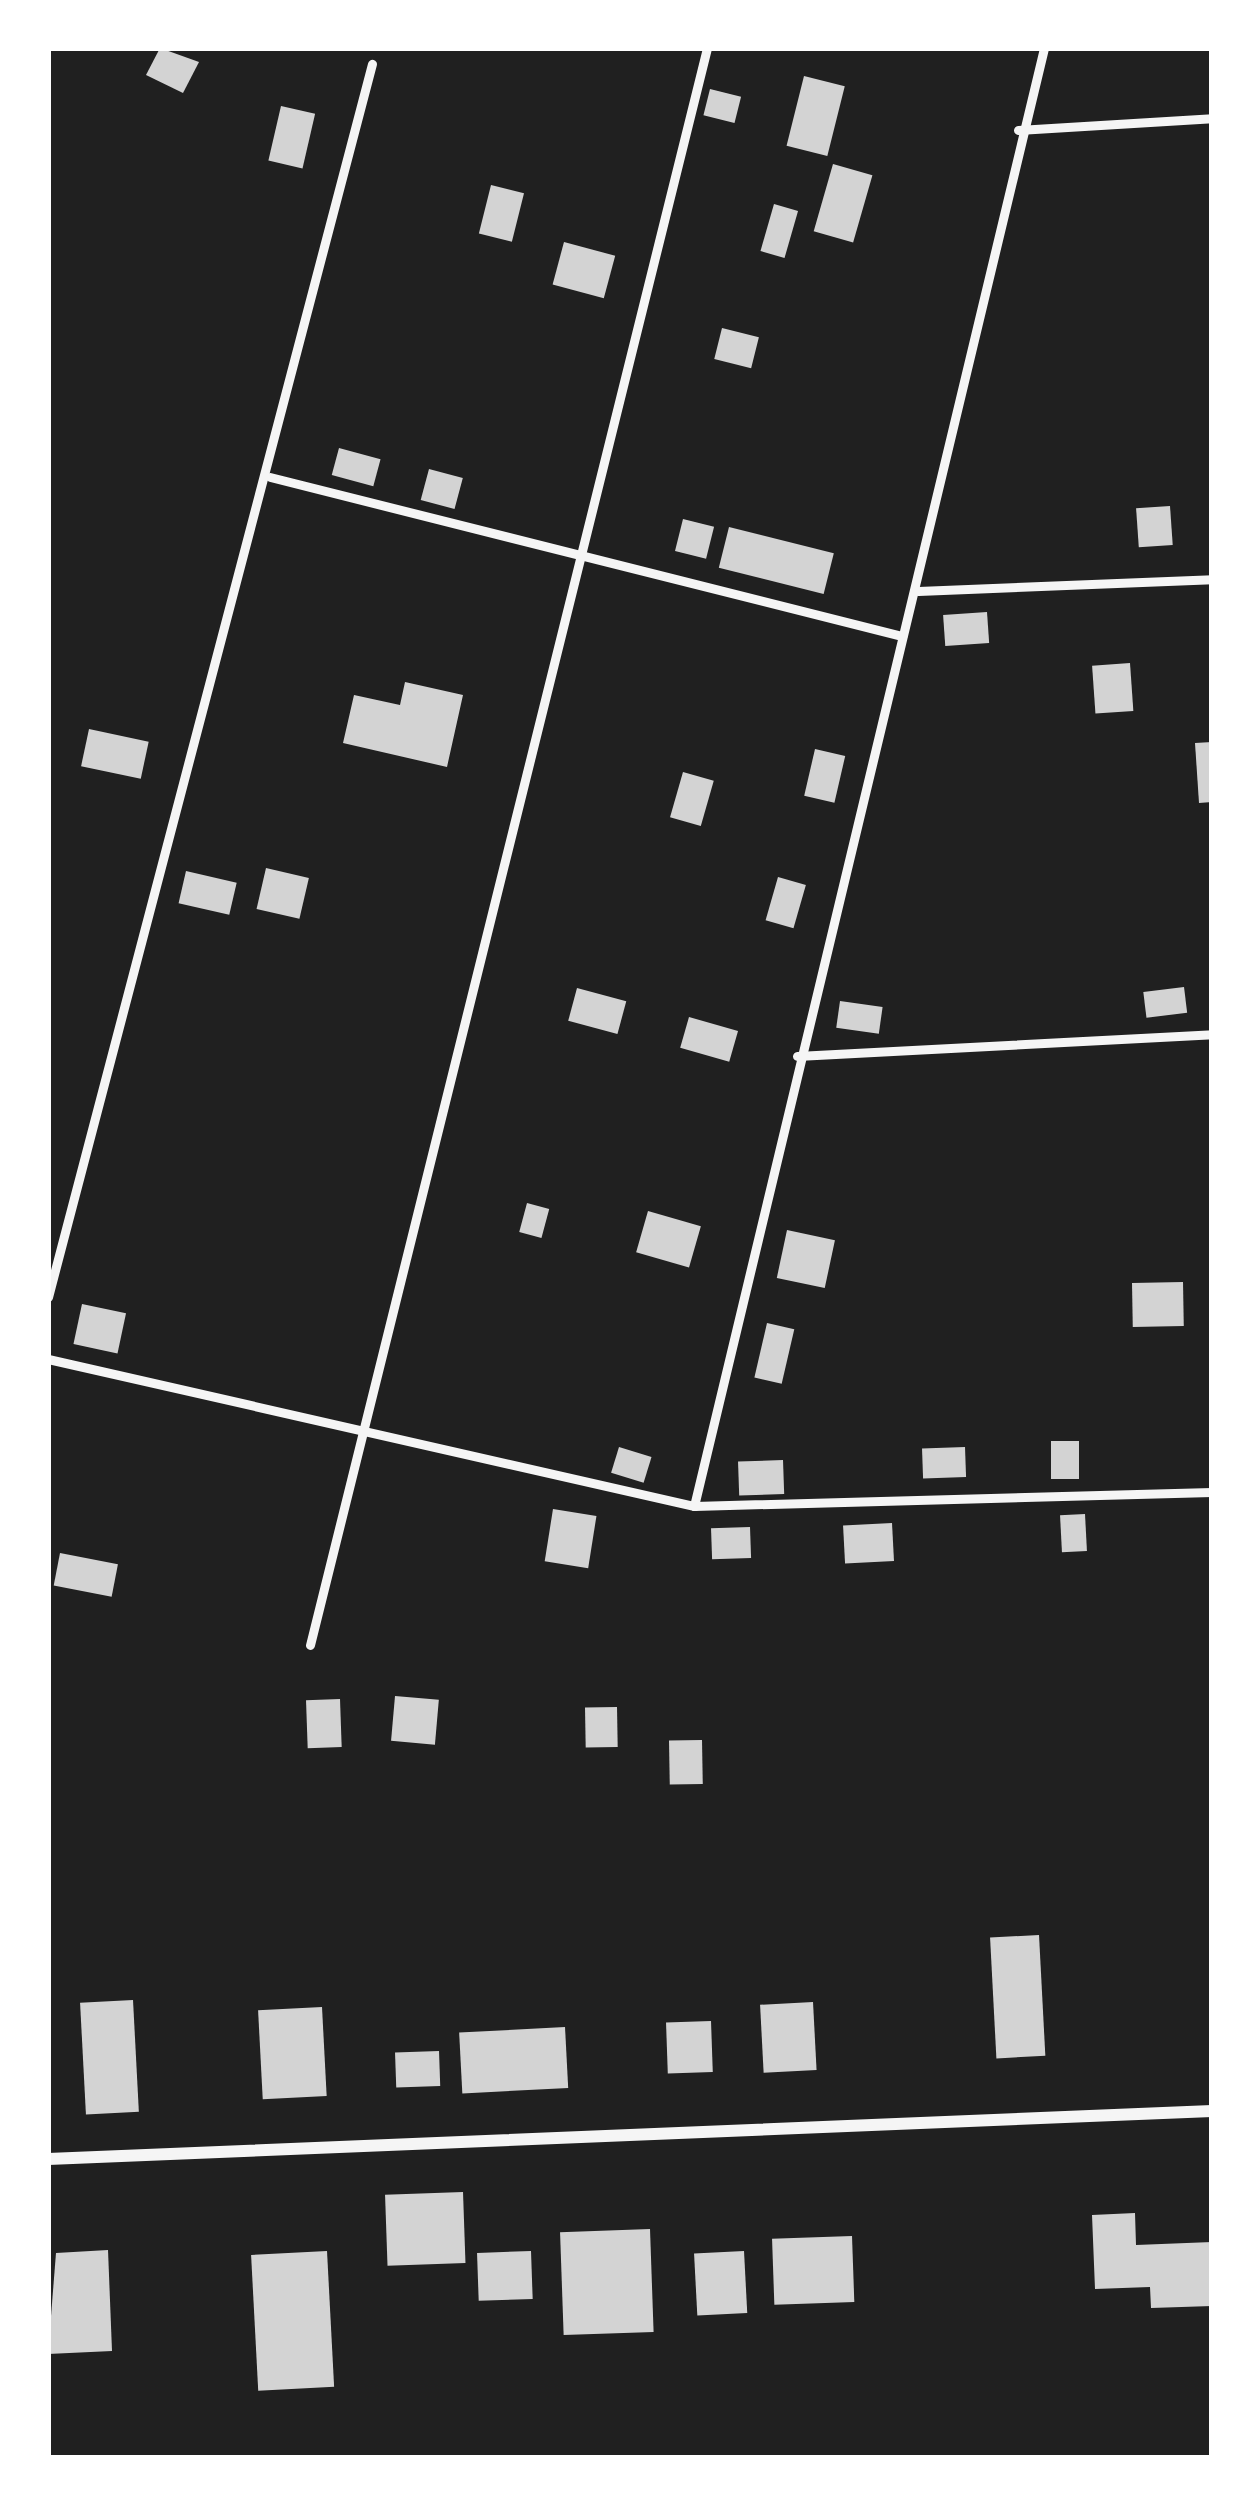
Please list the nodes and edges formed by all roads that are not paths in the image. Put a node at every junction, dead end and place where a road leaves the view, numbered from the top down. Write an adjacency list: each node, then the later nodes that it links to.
1 (707, 48): 7 (lane)
2 (1044, 48): 5 (lane)
3 (371, 64): 6 (lane)
4 (1212, 118): 5 (lane)
5 (1018, 130): 9 (lane)
6 (270, 477): 7 (lane); 13 (lane)
7 (581, 562): 10 (lane); 15 (lane)
8 (1212, 579): 9 (lane)
9 (918, 591): 10 (lane)
10 (902, 636): 12 (lane)
11 (1212, 1034): 12 (lane)
12 (797, 1056): 17 (lane)
13 (48, 1297)
14 (48, 1359): 15 (lane)
15 (365, 1436): 17 (lane); 18 (lane)
16 (1212, 1492): 17 (lane)
17 (694, 1506)
18 (310, 1645)
19 (1212, 2111): 20 (street)
20 (48, 2159)

